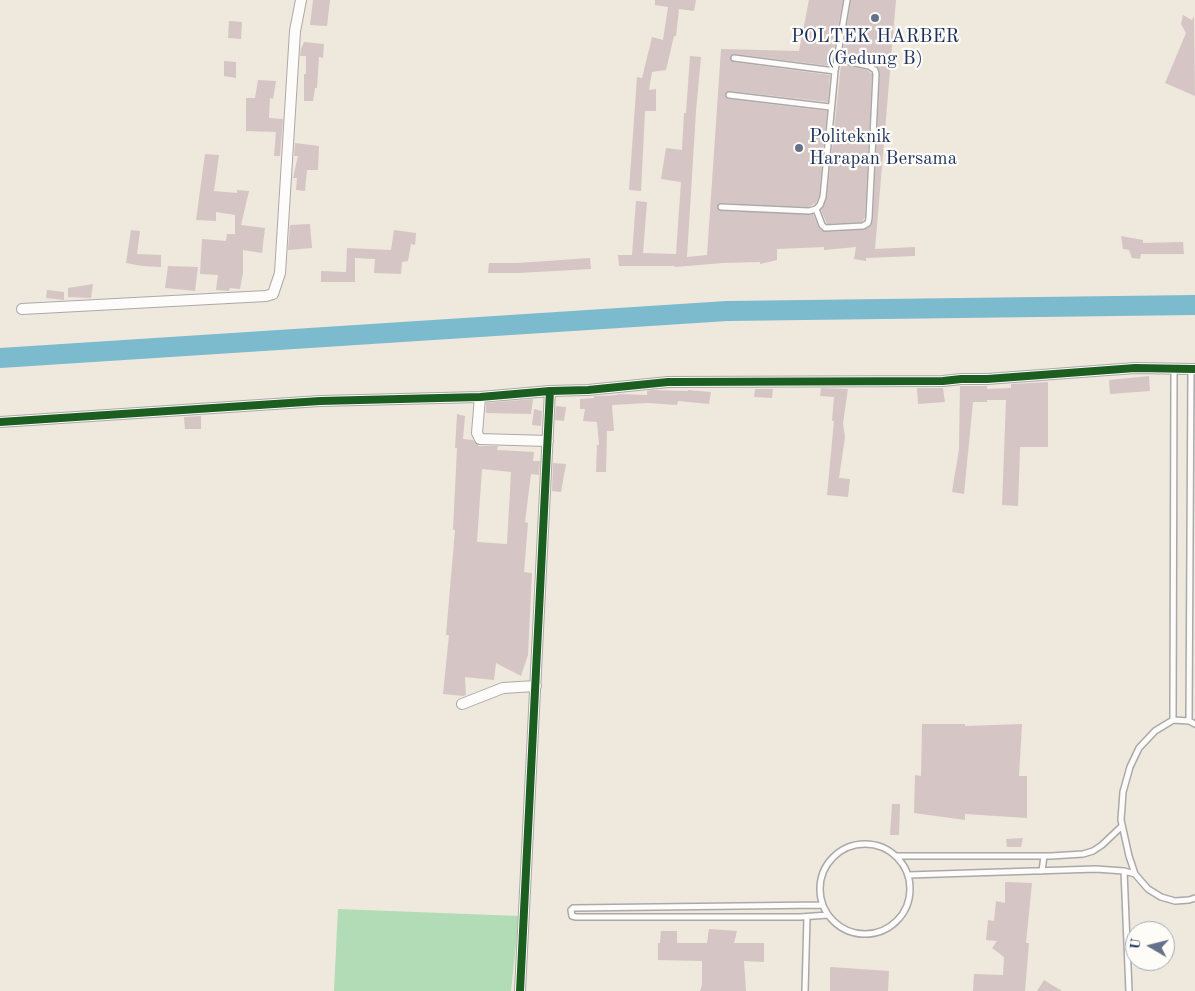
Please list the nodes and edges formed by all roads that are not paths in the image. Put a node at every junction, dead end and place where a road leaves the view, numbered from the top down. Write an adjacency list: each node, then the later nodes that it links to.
1 (301, 0): 10 (street)
2 (847, 0): 4 (lane)
3 (734, 58): 5 (lane)
4 (837, 59): 5 (lane); 9 (lane)
5 (835, 72): 7 (lane)
6 (729, 95): 7 (lane)
7 (830, 107): 9 (lane)
8 (721, 207): 9 (lane)
9 (816, 209)
10 (22, 309)
11 (1174, 369): 12 (street); 13 (street); 19 (lane)
12 (1193, 369): 20 (lane)
13 (550, 391): 14 (street); 16 (street)
14 (480, 397): 15 (street); 16 (street)
15 (0, 422)
16 (548, 441): 17 (street)
17 (536, 686): 18 (street); 33 (street)
18 (462, 704)
19 (1173, 720): 20 (lane); 22 (lane)
20 (1189, 721): 21 (lane)
21 (1195, 724)
22 (1122, 826): 24 (lane); 27 (lane)
23 (897, 856): 24 (lane); 28 (lane); 30 (lane)
24 (1044, 856): 25 (lane)
25 (1042, 870): 26 (lane); 28 (lane)
26 (1124, 871): 27 (lane); 35 (lane)
27 (1135, 874): 29 (lane)
28 (908, 875): 31 (lane)
29 (1195, 898)
30 (822, 905): 31 (lane); 32 (lane)
31 (828, 915): 32 (lane)
32 (807, 917): 34 (lane)
33 (520, 991)
34 (805, 991)
35 (1129, 991)

